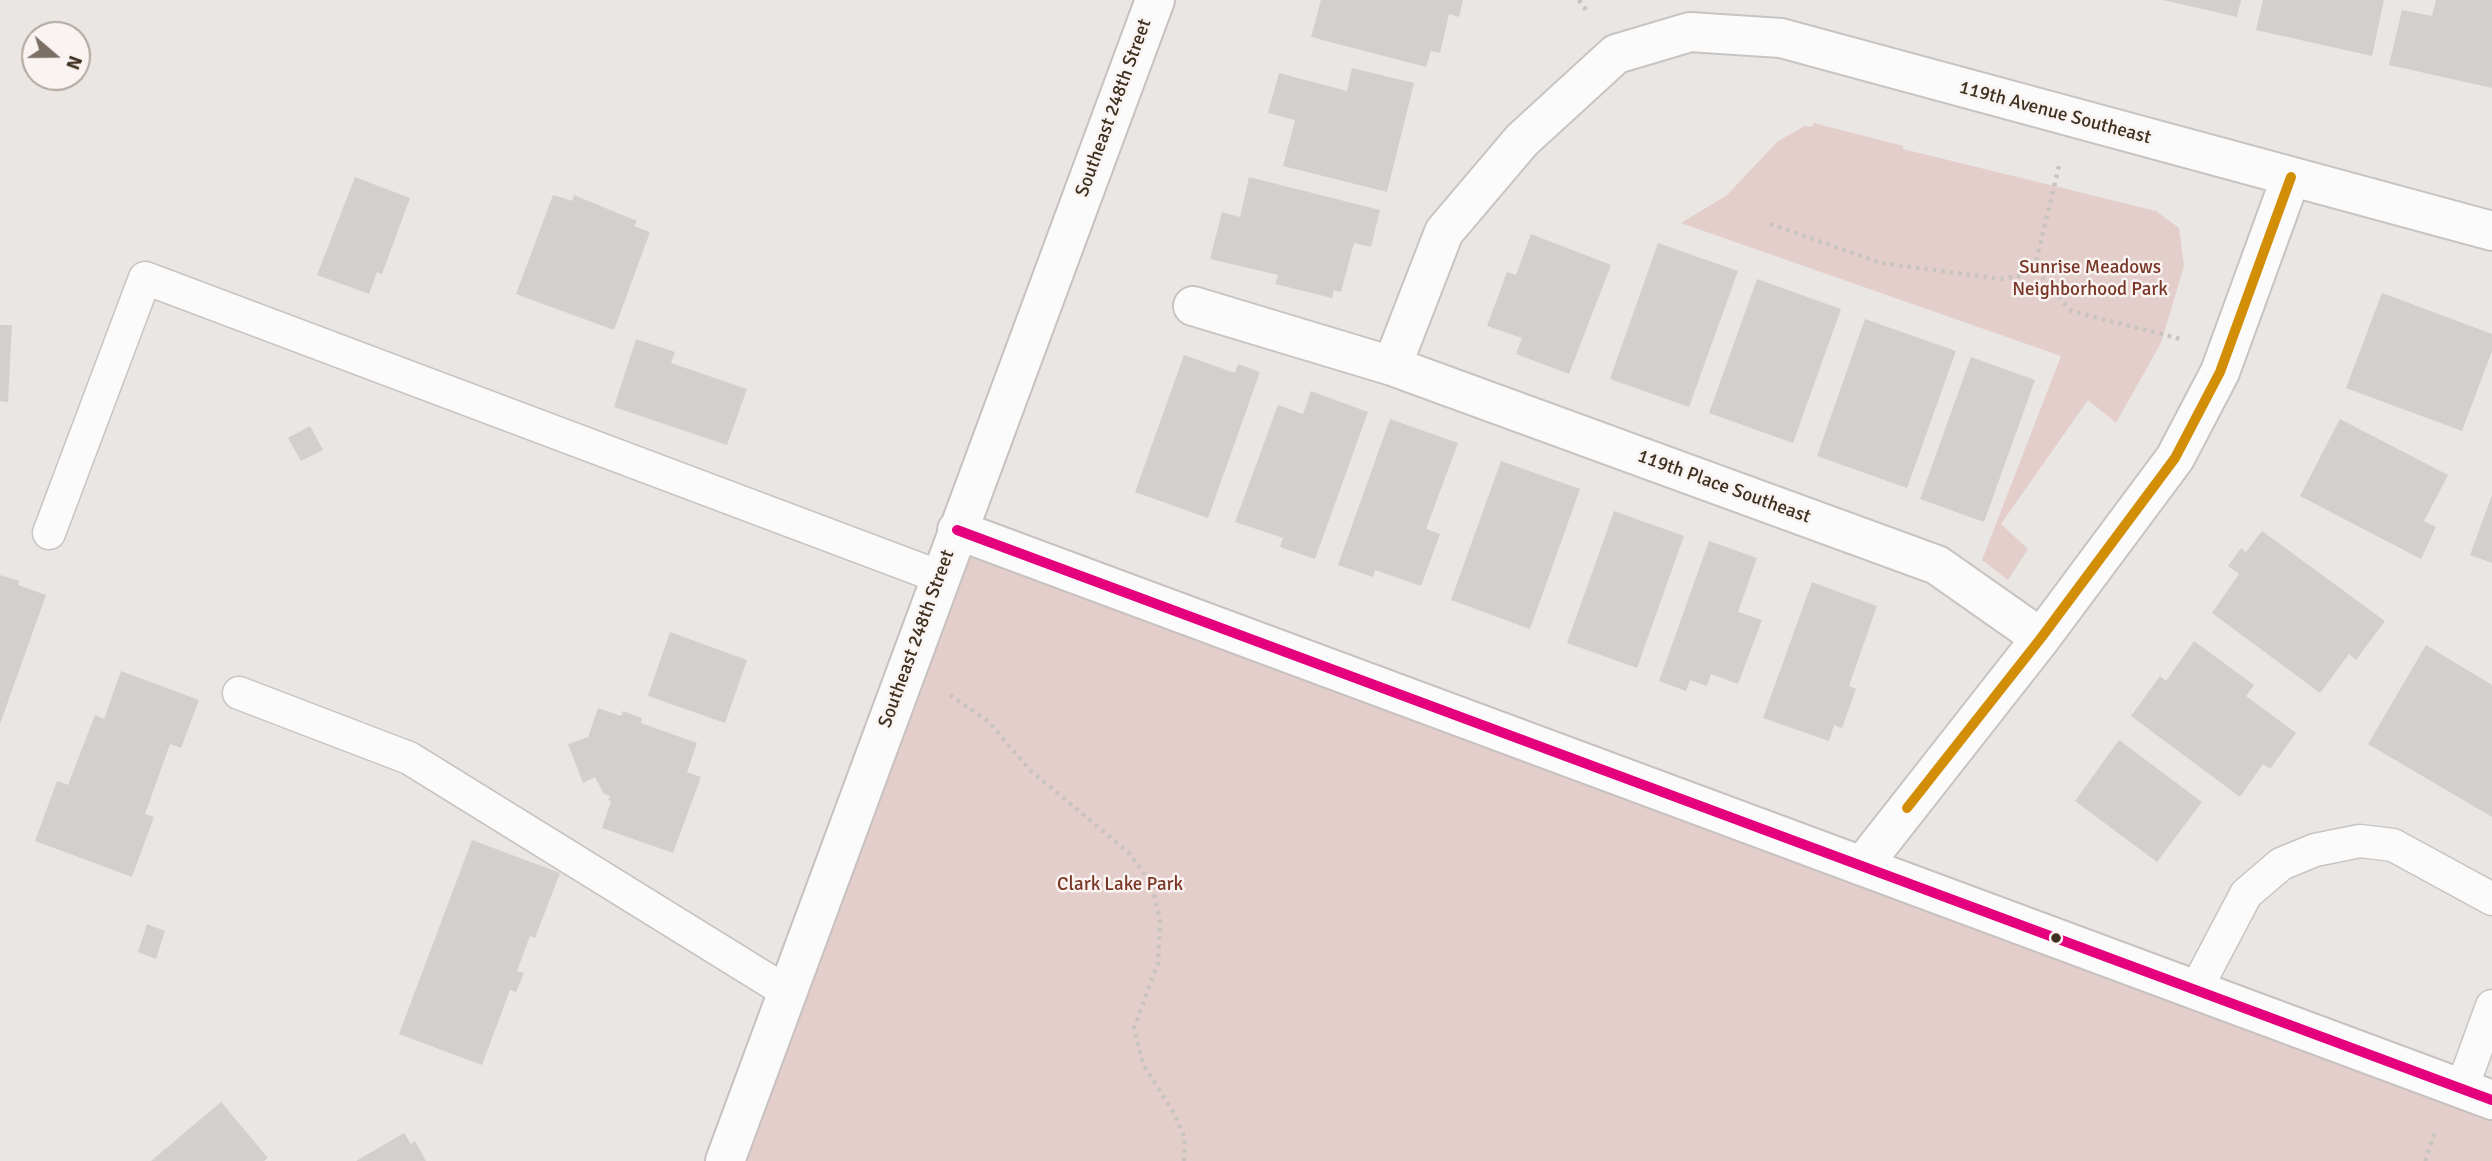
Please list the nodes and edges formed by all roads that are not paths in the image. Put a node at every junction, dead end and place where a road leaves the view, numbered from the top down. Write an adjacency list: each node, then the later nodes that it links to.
1 (1155, 0): 6 (street, Southeast 248th Street)
2 (2291, 177): 3 (street, 119th Avenue Southeast); 5 (street, 119th Avenue Southeast); 9 (street)
3 (2492, 231)
4 (1193, 306): 5 (street, 119th Place Southeast)
5 (1392, 366): 9 (street, 119th Place Southeast)
6 (957, 530): 8 (street, Southeast 248th Street); 11 (street)
7 (49, 533): 8 (lane)
8 (940, 577): 14 (street, Southeast 248th Street)
9 (2041, 638): 11 (street)
10 (239, 693): 14 (lane)
11 (1862, 866): 13 (street)
12 (2492, 899): 13 (lane)
13 (2196, 989): 16 (street)
14 (787, 992): 17 (street, Southeast 248th Street)
15 (2492, 1006): 16 (lane)
16 (2477, 1094)
17 (725, 1161)

